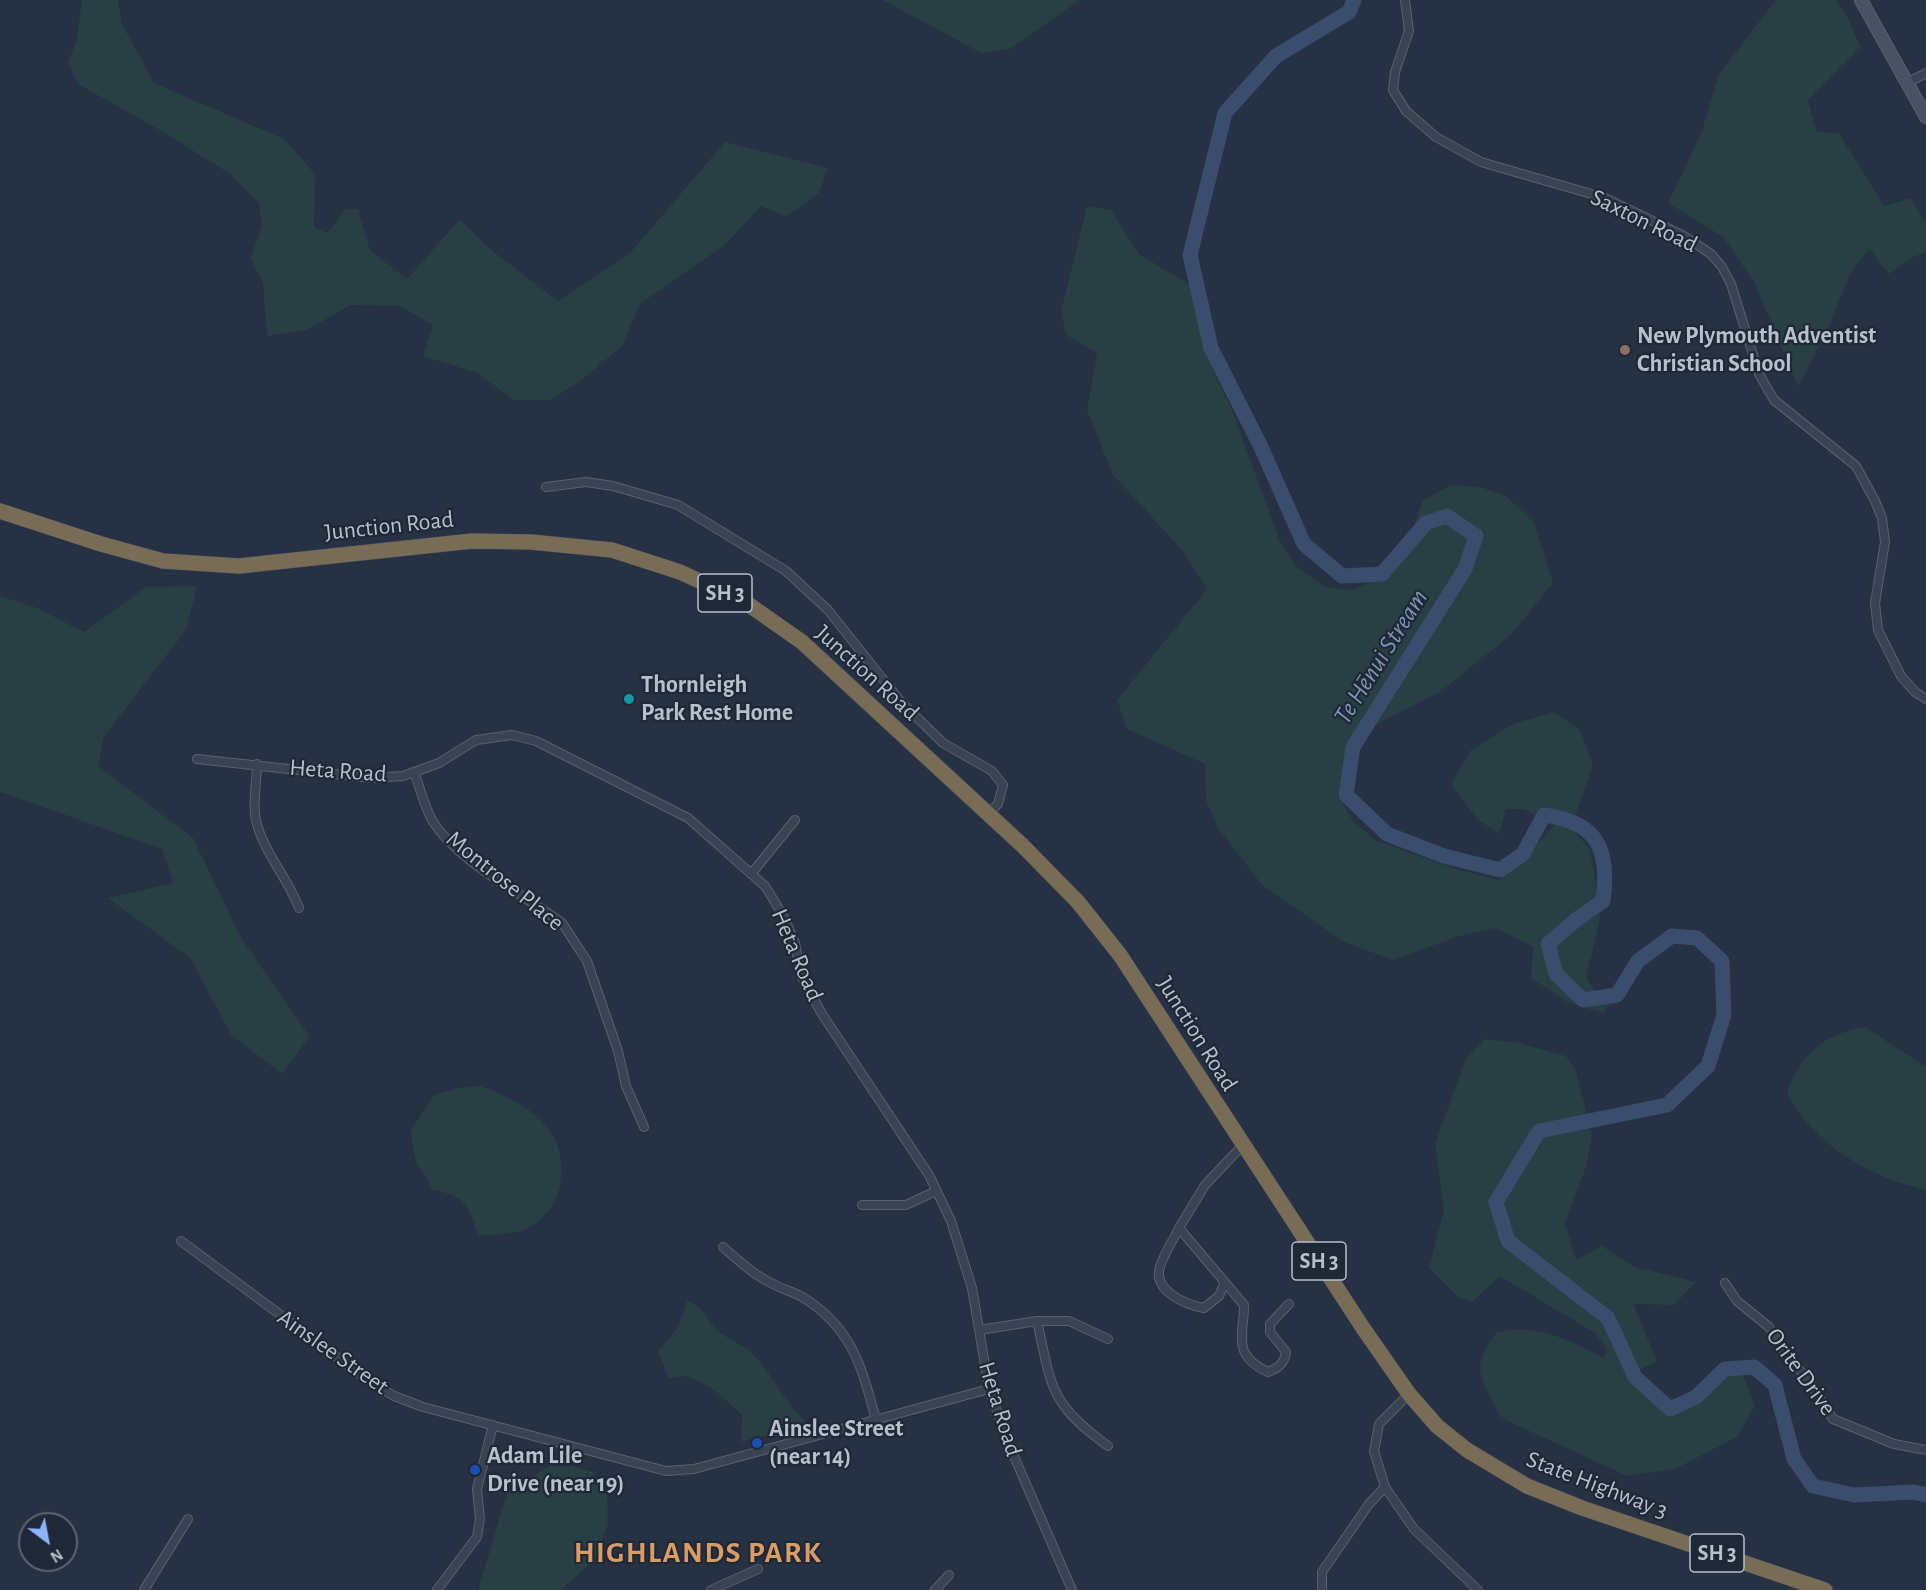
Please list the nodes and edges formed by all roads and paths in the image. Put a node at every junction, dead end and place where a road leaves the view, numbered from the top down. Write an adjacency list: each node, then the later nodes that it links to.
1 (1404, 0): 8 (street, Saxton Road)
2 (1861, 0): 4 (street)
3 (1926, 73): 4 (street)
4 (1907, 83): 5 (street)
5 (1926, 117)
6 (546, 487): 12 (street)
7 (0, 511): 12 (highway, Junction Road / SH 3)
8 (1926, 699)
9 (197, 759): 10 (street, Heta Road)
10 (257, 764): 11 (street, Heta Road); 15 (street)
11 (414, 772): 14 (street, Heta Road); 16 (street, Montrose Place)
12 (988, 814): 17 (highway, Junction Road / SH 3)
13 (795, 820): 14 (street)
14 (751, 874): 18 (street, Heta Road)
15 (299, 909)
16 (644, 1127)
17 (1242, 1146): 20 (street); 30 (highway, Junction Road / SH 3)
18 (936, 1191): 19 (street); 27 (street, Heta Road)
19 (862, 1205)
20 (1179, 1228): 24 (street); 24 (street)
21 (182, 1241): 32 (street, Ainslee Street)
22 (723, 1247): 31 (street)
23 (1725, 1283): 34 (street, Orite Drive)
24 (1224, 1284): 25 (street)
25 (1289, 1304)
26 (1037, 1321): 27 (street); 28 (street); 33 (street)
27 (979, 1330): 29 (street, Heta Road)
28 (1108, 1339)
29 (989, 1389): 31 (street, Ainslee Street); 43 (street, Heta Road)
30 (1409, 1394): 35 (street); 46 (highway, State Highway 3 / SH 3)
31 (876, 1420): 32 (street, Ainslee Street)
32 (493, 1425): 40 (street)
33 (1108, 1446)
34 (1926, 1450)
35 (1385, 1487): 44 (street); 45 (street)
36 (188, 1519): 39 (street)
37 (758, 1569): 41 (street)
38 (949, 1575): 42 (street)
39 (144, 1590)
40 (437, 1590)
41 (711, 1590)
42 (934, 1590)
43 (1072, 1590)
44 (1322, 1590)
45 (1478, 1590)
46 (1825, 1590)

